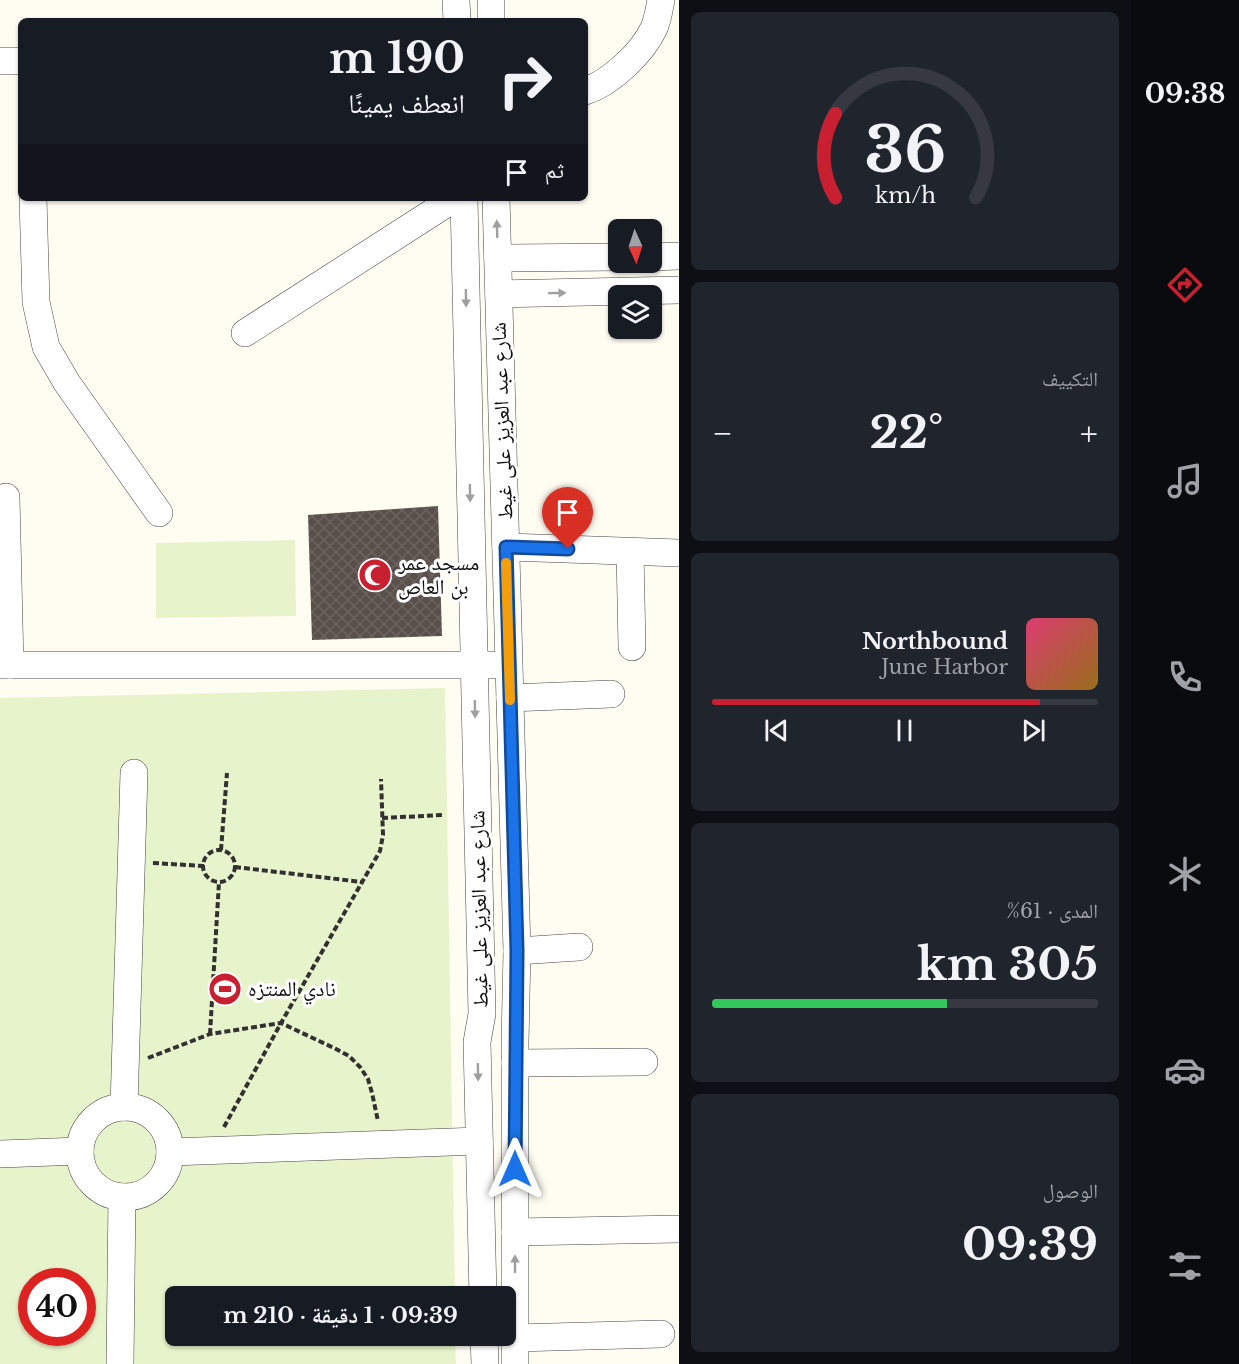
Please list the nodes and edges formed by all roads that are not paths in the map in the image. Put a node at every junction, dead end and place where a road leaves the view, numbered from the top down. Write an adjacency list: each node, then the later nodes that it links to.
1 (456, 0): 4 (street)
2 (491, 0): 5 (street)
3 (661, 0): 8 (street)
4 (457, 18)
5 (491, 18)
6 (0, 61): 7 (street)
7 (18, 61)
8 (588, 90)
9 (33, 201): 21 (street)
10 (450, 201): 19 (street)
11 (464, 201): 28 (street, شارع عبد العزيز على غيط, one-way to 28)
12 (496, 201): 16 (street, شارع عبد العزيز على غيط, one-way to 12)
13 (679, 256): 15 (street)
14 (608, 257): 16 (street)
15 (662, 257)
16 (498, 258): 18 (street, شارع عبد العزيز على غيط)
17 (679, 290): 18 (street, one-way to 17)
18 (499, 294): 22 (street, شارع عبد العزيز على غيط)
19 (245, 333)
20 (6, 497): 27 (street)
21 (159, 513)
22 (506, 547): 23 (street); 26 (street, شارع عبد العزيز على غيط)
23 (630, 552): 24 (street); 25 (street)
24 (679, 554)
25 (632, 647)
26 (509, 664): 28 (street); 30 (street, شارع عبد العزيز على غيط)
27 (5, 665): 28 (street)
28 (474, 666): 34 (street, شارع عبد العزيز على غيط, one-way to 34)
29 (611, 694): 30 (street)
30 (510, 698): 33 (street, شارع عبد العزيز على غيط)
31 (134, 772): 37 (street)
32 (579, 948): 33 (street)
33 (517, 951): 35 (street, شارع عبد العزيز على غيط)
34 (477, 1042): 35 (street); 38 (street, شارع عبد العزيز على غيط, one-way to 38)
35 (515, 1053): 36 (street); 44 (street, شارع عبد العزيز على غيط)
36 (644, 1062)
37 (124, 1107): 39 (street); 40 (street)
38 (479, 1141): 40 (street); 45 (street, شارع عبد العزيز على غيط)
39 (80, 1151): 41 (street); 42 (street)
40 (170, 1152): 42 (street)
41 (0, 1154)
42 (122, 1197): 50 (street)
43 (679, 1229): 44 (street)
44 (515, 1232): 46 (street, شارع عبد العزيز على غيط, one-way to 44)
45 (483, 1286)
46 (509, 1286)
47 (661, 1334): 49 (street)
48 (484, 1346): 51 (street)
49 (515, 1351)
50 (120, 1364)
51 (485, 1364)

